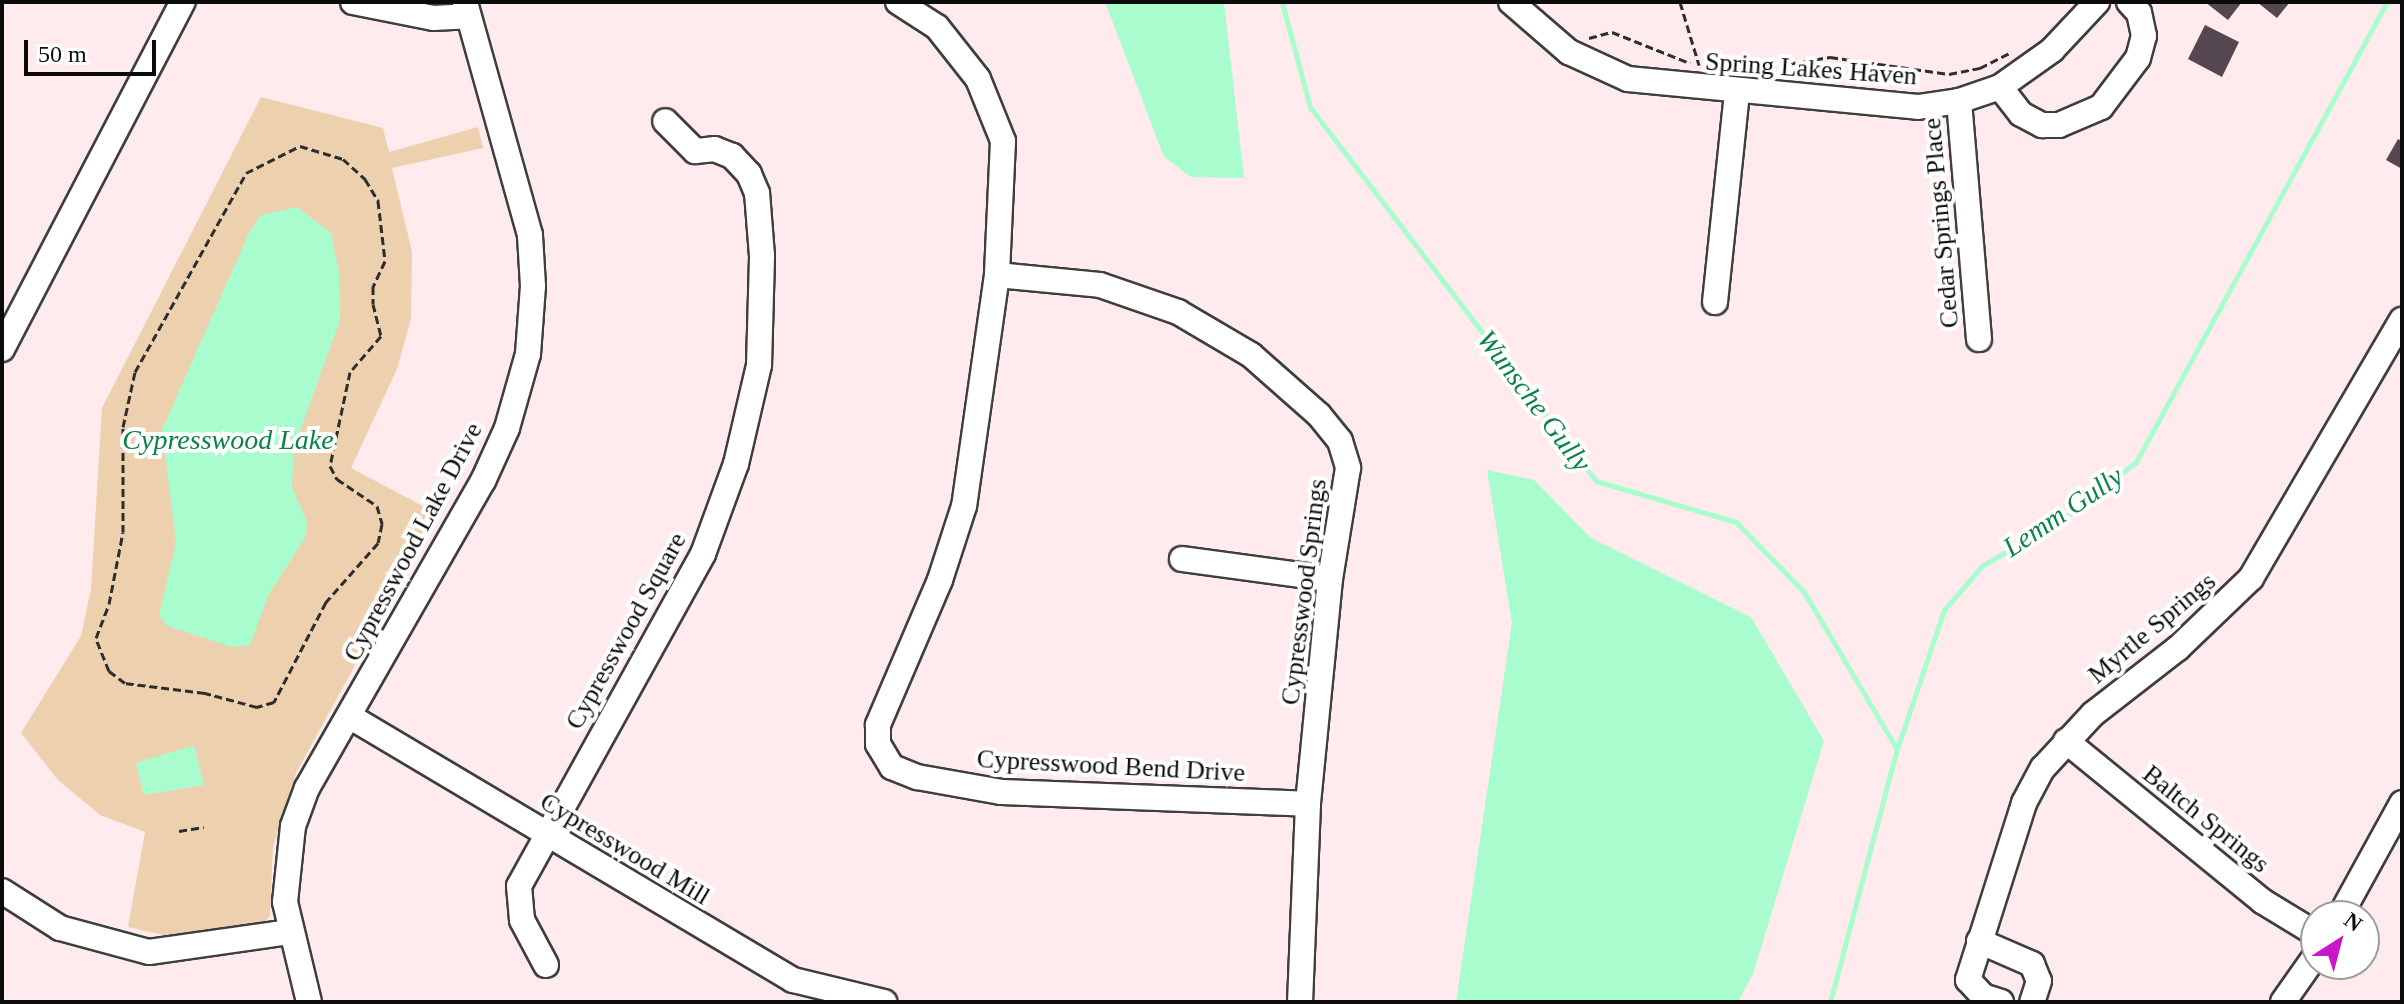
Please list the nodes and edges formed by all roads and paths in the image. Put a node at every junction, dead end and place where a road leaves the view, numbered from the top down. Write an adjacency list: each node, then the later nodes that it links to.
1 (183, 2): 21 (street)
2 (353, 2): 8 (street)
3 (898, 2): 17 (street)
4 (1511, 2): 13 (street, Spring Lakes Haven)
5 (1680, 2): 11 (path)
6 (2097, 2): 14 (street, Spring Lakes Haven)
7 (2129, 2): 14 (street)
8 (467, 9): 25 (street, Cypresswood Lake Drive)
9 (1587, 38): 11 (path)
10 (2018, 49): 13 (path)
11 (1699, 65): 12 (path)
12 (1713, 67)
13 (1739, 82): 15 (street, Spring Lakes Haven); 18 (street)
14 (2000, 87): 15 (street, Spring Lakes Haven)
15 (1959, 101): 20 (street, Cedar Springs Place)
16 (665, 121): 31 (street, Cypresswood Square)
17 (997, 275): 23 (street, Cypresswood Springs); 28 (street, Cypresswood Bend Drive)
18 (1715, 302)
19 (2398, 334): 26 (street, Myrtle Springs)
20 (1979, 339)
21 (2, 349)
22 (1182, 559): 23 (street)
23 (1330, 579): 28 (street, Cypresswood Springs)
24 (96, 638): 24 (path)
25 (349, 716): 31 (street, Cypresswood Mill); 35 (street, Cypresswood Lake Drive)
26 (2066, 741): 34 (street, Baltch Springs); 36 (street, Myrtle Springs)
27 (2402, 803): 32 (street)
28 (1308, 804): 42 (street, Cypresswood Springs)
29 (204, 827): 30 (path)
30 (179, 831)
31 (546, 835): 37 (street, Cypresswood Square); 39 (street, Cypresswood Mill)
32 (2349, 900)
33 (5, 902): 35 (street)
34 (2300, 924)
35 (289, 932): 40 (street, Cypresswood Lake Drive)
36 (1979, 941): 43 (street, Myrtle Springs); 44 (street)
37 (546, 965)
38 (2300, 978): 45 (street)
39 (790, 991): 41 (street, Cypresswood Mill)
40 (309, 1002)
41 (884, 1002)
42 (1300, 1002)
43 (2001, 1002)
44 (2032, 1002)
45 (2283, 1002)

